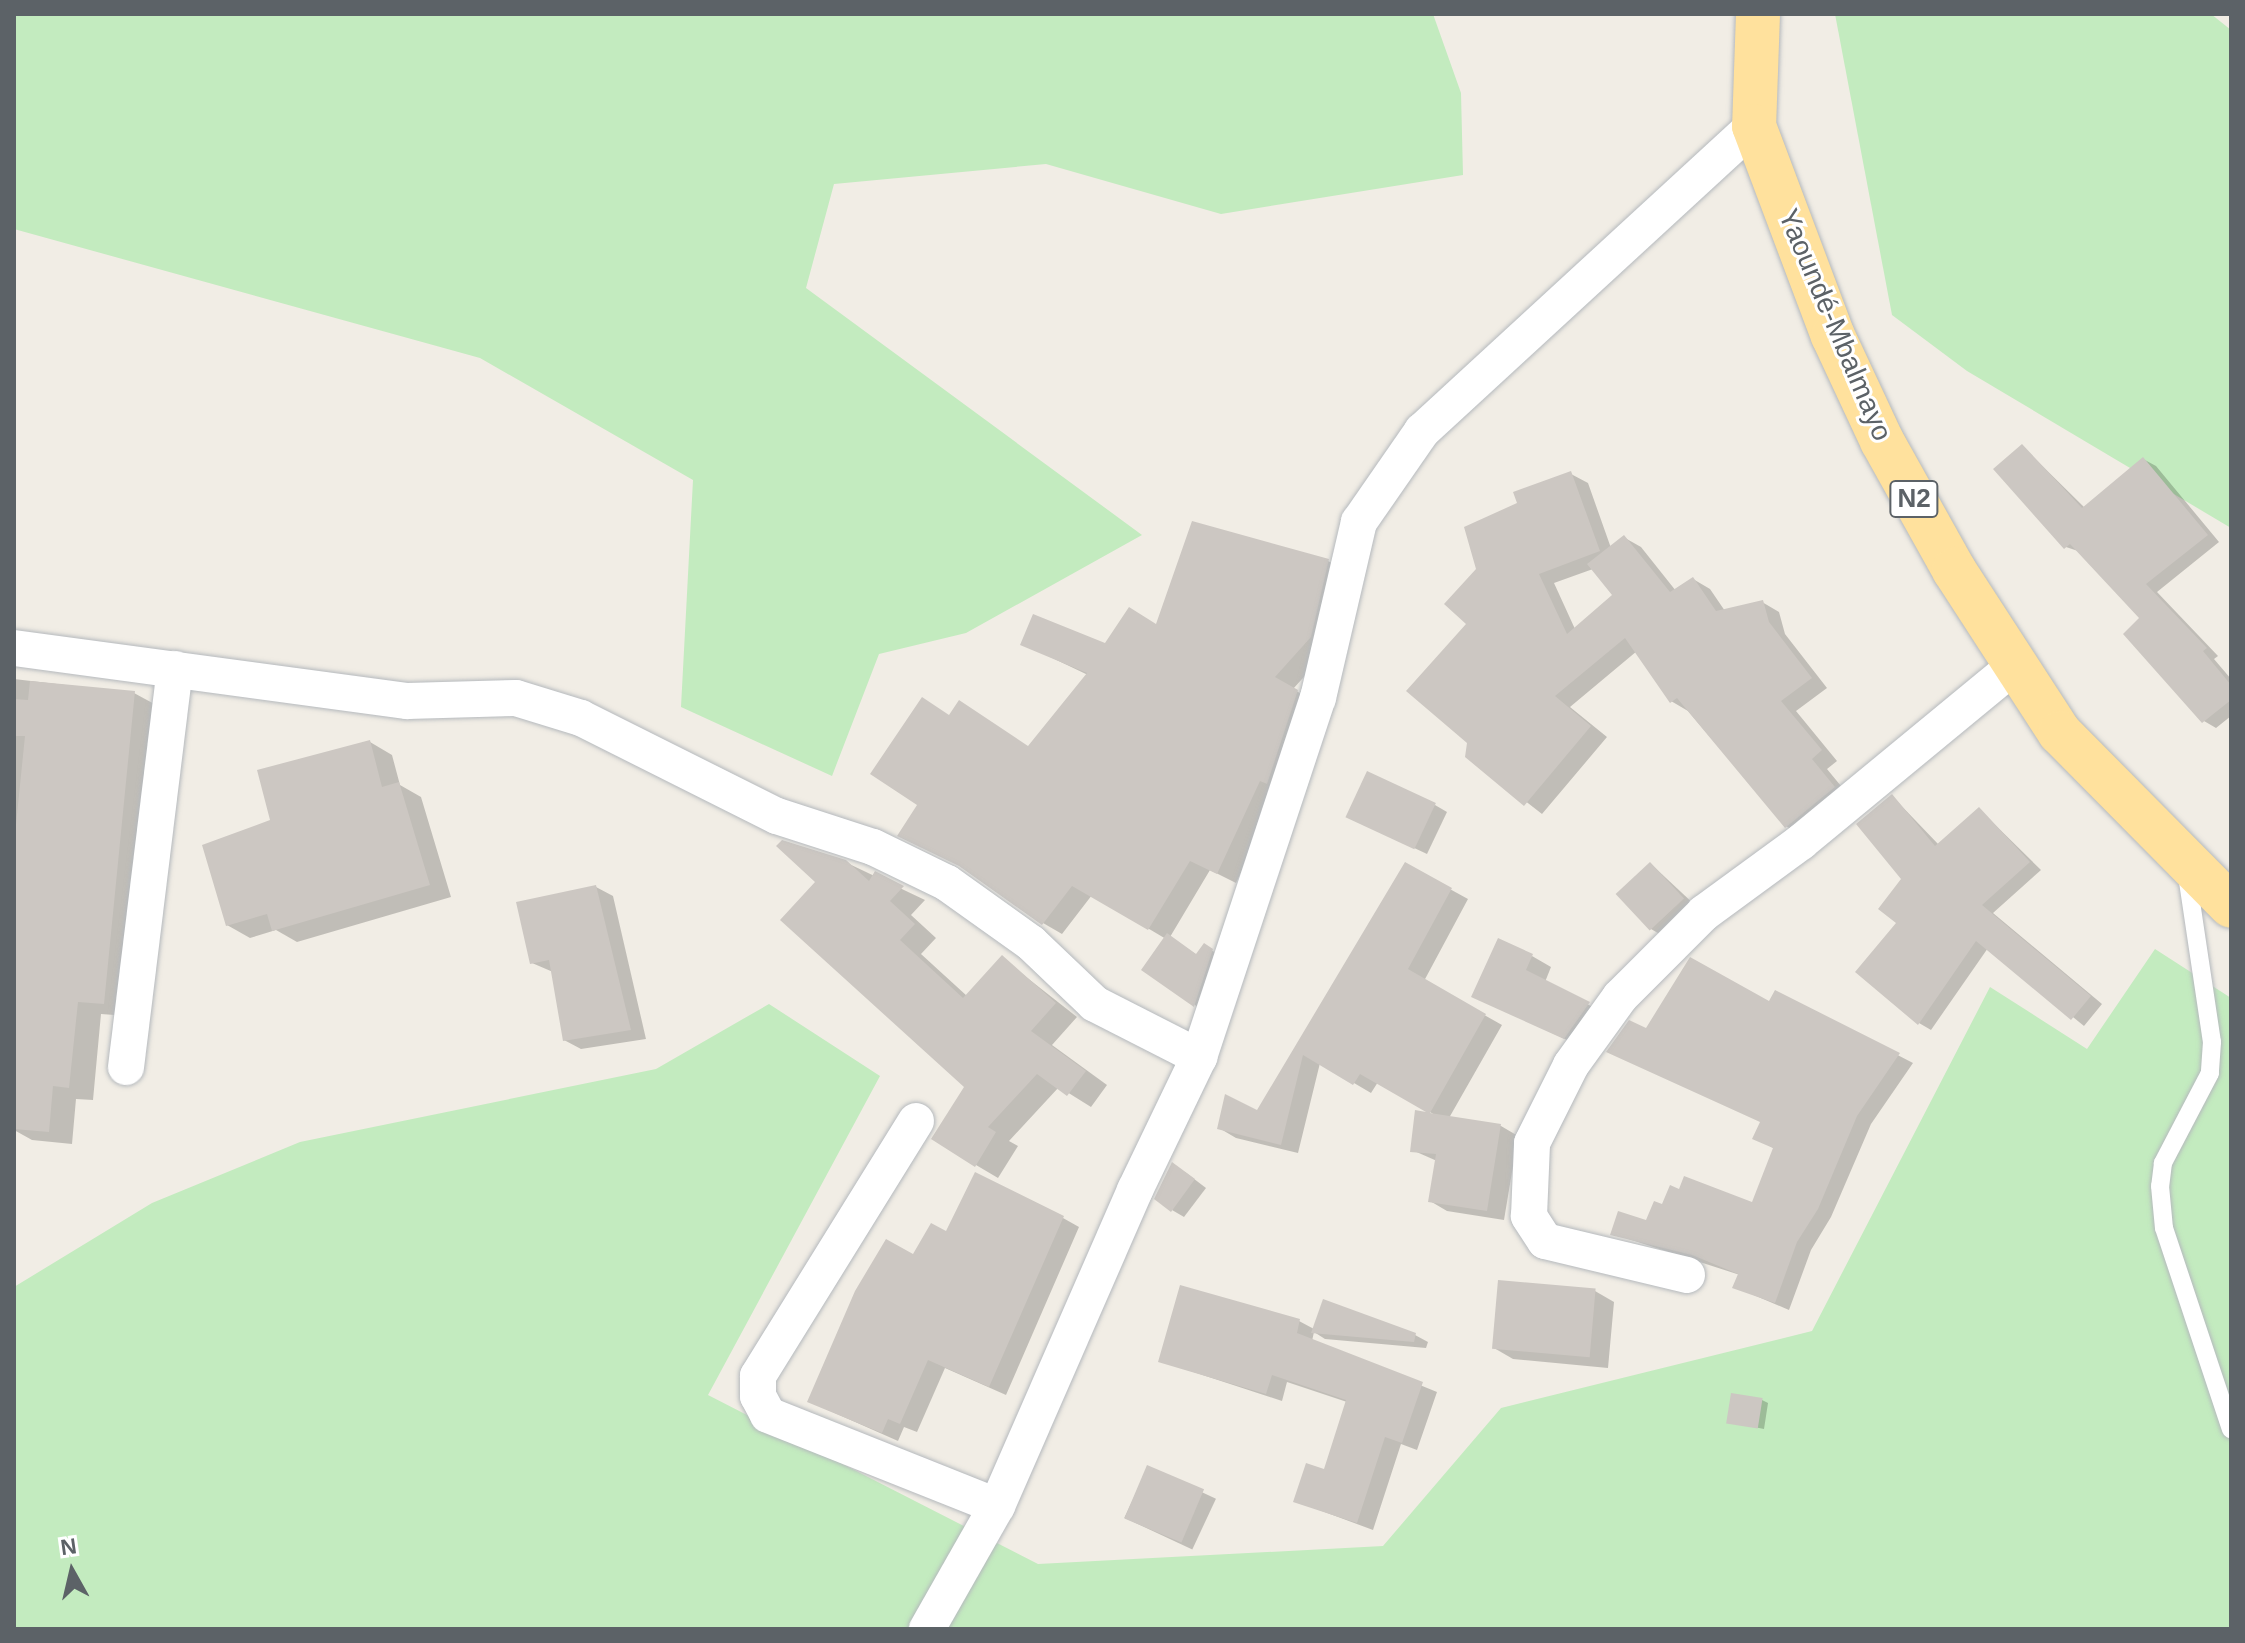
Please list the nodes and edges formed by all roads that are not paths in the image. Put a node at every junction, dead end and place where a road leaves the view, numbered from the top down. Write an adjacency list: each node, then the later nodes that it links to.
1 (1758, 14): 2 (highway, Yaoundé-Mbalmayo / N2)
2 (1754, 126): 4 (highway, Yaoundé-Mbalmayo / N2); 8 (street)
3 (14, 648): 5 (street)
4 (2016, 665): 6 (highway, Yaoundé-Mbalmayo / N2); 11 (street)
5 (175, 669): 8 (street); 9 (street)
6 (2186, 864): 7 (highway, Yaoundé-Mbalmayo / N2); 12 (lane)
7 (2231, 906)
8 (1199, 1057): 13 (street)
9 (126, 1067)
10 (916, 1121): 13 (street)
11 (1687, 1275)
12 (2231, 1429)
13 (997, 1506): 14 (street)
14 (927, 1629)

